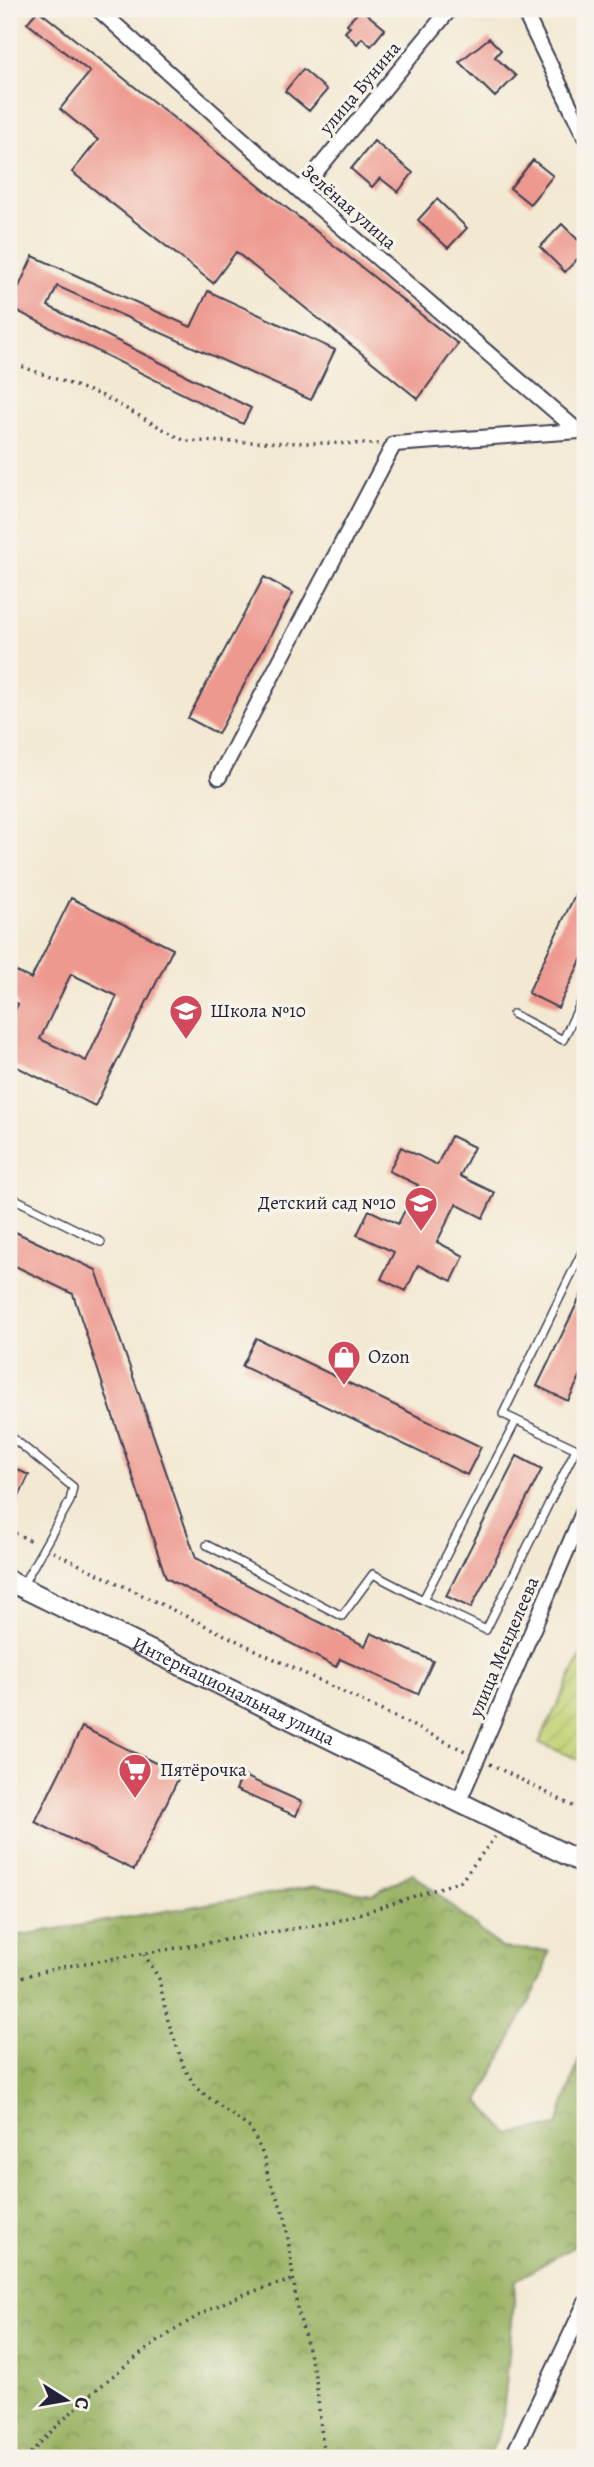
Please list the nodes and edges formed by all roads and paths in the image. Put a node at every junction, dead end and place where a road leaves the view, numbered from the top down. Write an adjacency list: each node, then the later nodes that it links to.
1 (98, 9): 5 (street, Зелёная улица)
2 (450, 9): 5 (street, улица Бунина)
3 (523, 9): 4 (street)
4 (585, 137)
5 (300, 191): 7 (street, Зелёная улица)
6 (9, 362): 8 (path)
7 (581, 431): 8 (street)
8 (394, 444): 9 (street)
9 (219, 777)
10 (585, 994): 11 (lane)
11 (513, 1014)
12 (9, 1196): 13 (lane)
13 (101, 1242)
14 (585, 1246): 15 (lane)
15 (516, 1420): 17 (lane); 24 (lane)
16 (9, 1435): 22 (lane)
17 (576, 1449): 18 (lane); 24 (lane)
18 (585, 1453)
19 (585, 1508): 25 (street, улица Менделеева)
20 (9, 1530): 22 (path)
21 (207, 1545): 24 (lane)
22 (44, 1547): 23 (lane); 25 (path)
23 (15, 1584): 26 (street, Интернациональная улица)
24 (423, 1600)
25 (478, 1757): 26 (street, улица Менделеева); 27 (path)
26 (459, 1801): 28 (street, Интернациональная улица)
27 (585, 1812)
28 (505, 1825): 29 (street, Интернациональная улица); 30 (path)
29 (585, 1864)
30 (144, 1954): 31 (path); 32 (path)
31 (9, 1980)
32 (293, 2280): 34 (path); 35 (path)
33 (585, 2304): 36 (street)
34 (26, 2458)
35 (324, 2458)
36 (512, 2458)

